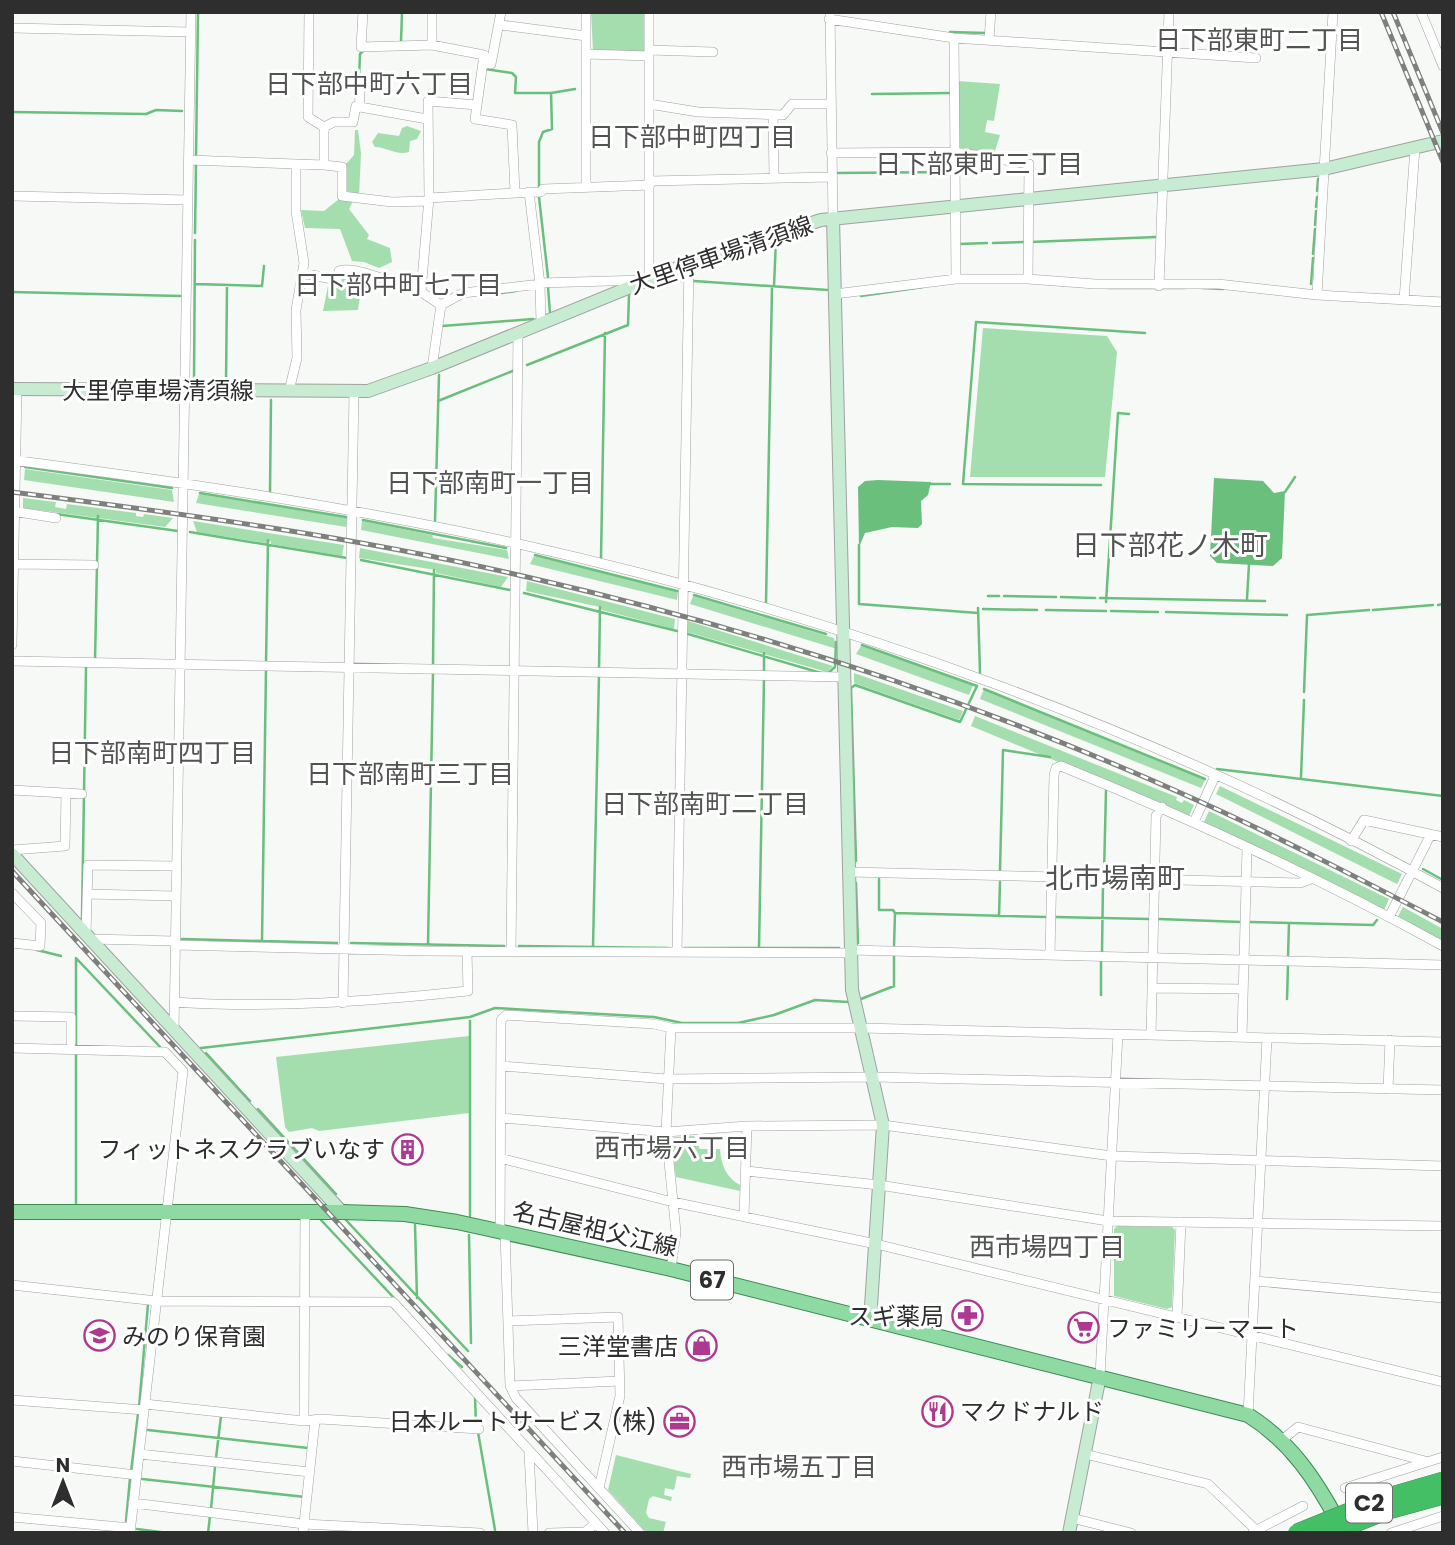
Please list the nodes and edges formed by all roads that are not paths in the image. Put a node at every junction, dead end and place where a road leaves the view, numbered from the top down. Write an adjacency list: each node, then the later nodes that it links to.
1 (191, 12): 15 (street)
2 (309, 12): 27 (street)
3 (363, 12): 19 (street)
4 (432, 12): 19 (street)
5 (500, 12): 13 (street)
6 (586, 12): 16 (street)
7 (649, 12): 22 (street)
8 (991, 12): 18 (street)
9 (1169, 12): 21 (street)
10 (1333, 12): 42 (street)
11 (1421, 12): 26 (street)
12 (829, 16): 17 (street); 29 (street)
13 (500, 25): 16 (street); 25 (street)
14 (12, 28): 15 (street)
15 (190, 32): 39 (street)
16 (586, 36): 23 (street)
17 (954, 38): 18 (street); 37 (street)
18 (989, 40): 21 (street)
19 (432, 45): 25 (street)
20 (713, 52): 22 (street)
21 (1168, 52): 24 (street); 46 (street)
22 (649, 53): 23 (street); 28 (street)
23 (586, 54): 47 (street)
24 (1256, 58)
25 (483, 63): 30 (street)
26 (1443, 66)
27 (308, 79): 31 (street); 34 (street)
28 (649, 104): 32 (street); 45 (street)
29 (830, 104): 32 (street); 38 (street)
30 (477, 105): 33 (street); 49 (street)
31 (360, 107): 33 (street); 34 (street)
32 (773, 115): 43 (street)
33 (427, 119): 52 (street)
34 (324, 127): 41 (street)
35 (1443, 141): 36 (street, 大里停車場清須線)
36 (1415, 148): 42 (street, 大里停車場清須線); 66 (street)
37 (955, 152): 38 (street); 51 (street); 54 (street)
38 (831, 153): 44 (street)
39 (189, 160): 40 (street); 53 (street)
40 (296, 164): 41 (street); 57 (street)
41 (324, 165): 52 (street)
42 (1324, 169): 46 (street, 大里停車場清須線); 65 (street)
43 (774, 176): 44 (street); 45 (street)
44 (831, 177): 55 (street)
45 (650, 183): 47 (street); 58 (street)
46 (1163, 185): 51 (street, 大里停車場清須線); 62 (street)
47 (586, 186): 48 (street)
48 (528, 192): 49 (street); 61 (street)
49 (515, 193): 52 (street)
50 (12, 196): 53 (street)
51 (1027, 198): 54 (street, 大里停車場清須線); 60 (street)
52 (429, 199): 63 (street)
53 (188, 200): 73 (street)
54 (956, 206): 55 (street, 大里停車場清須線); 59 (street)
55 (833, 218): 56 (street, 大里停車場清須線); 64 (street)
56 (688, 263): 58 (street, 大里停車場清須線); 85 (street)
57 (302, 273): 63 (street); 74 (street)
58 (648, 279): 61 (street); 69 (street, 大里停車場清須線)
59 (956, 279): 60 (street); 64 (street)
60 (1028, 279): 62 (street)
61 (540, 284): 68 (street); 69 (street)
62 (1158, 286): 65 (street)
63 (421, 292): 68 (street)
64 (835, 294): 88 (street)
65 (1317, 295): 66 (street)
66 (1404, 300): 67 (street)
67 (1443, 302)
68 (441, 305): 71 (street)
69 (541, 323): 70 (street, 大里停車場清須線)
70 (518, 333): 71 (street, 大里停車場清須線); 81 (street)
71 (432, 368): 75 (street, 大里停車場清須線)
72 (15, 389): 73 (street, 大里停車場清須線); 76 (street)
73 (186, 389): 74 (street, 大里停車場清須線); 77 (street)
74 (289, 391): 75 (street, 大里停車場清須線)
75 (354, 391): 79 (street)
76 (14, 460): 77 (street); 78 (street)
77 (184, 484): 79 (street); 91 (street)
78 (14, 512): 80 (street); 82 (street)
79 (353, 512): 81 (street); 92 (street)
80 (56, 518)
81 (518, 544): 85 (street); 93 (street)
82 (13, 548): 83 (street)
83 (14, 564): 84 (street); 86 (street)
84 (94, 565)
85 (683, 585): 88 (street); 94 (street)
86 (13, 586): 87 (street)
87 (13, 623): 89 (street)
88 (843, 633): 95 (street); 96 (street)
89 (12, 645)
90 (12, 662): 91 (street)
91 (180, 665): 92 (street); 107 (street)
92 (350, 668): 93 (street); 123 (street)
93 (516, 670): 94 (street); 125 (street)
94 (682, 673): 95 (street); 126 (street)
95 (844, 677): 109 (street)
96 (1215, 776): 101 (street); 104 (street)
97 (12, 790): 98 (street)
98 (66, 793): 99 (street); 106 (street)
99 (82, 794)
100 (1162, 807): 101 (street); 110 (street); 111 (street)
101 (1194, 822): 105 (street)
102 (1430, 836): 103 (street); 104 (street); 108 (street)
103 (1443, 837)
104 (1351, 841): 108 (street)
105 (1247, 848): 112 (street); 113 (street)
106 (12, 852): 119 (street)
107 (177, 866): 116 (street); 117 (street)
108 (1412, 871): 114 (street); 118 (street)
109 (849, 872): 110 (street); 127 (street)
110 (1052, 877): 111 (street); 128 (street)
111 (1155, 879): 113 (street); 129 (street)
112 (1311, 879): 113 (street); 118 (street)
113 (1246, 881): 130 (street)
114 (1443, 888)
115 (12, 893): 120 (street)
116 (87, 894): 117 (street); 119 (street)
117 (176, 896): 121 (street)
118 (1389, 917): 122 (street)
119 (88, 937): 121 (street); 139 (street)
120 (12, 943)
121 (175, 943): 123 (street); 134 (street)
122 (1443, 946)
123 (343, 949): 124 (street); 135 (street)
124 (467, 951): 125 (street); 135 (street)
125 (511, 951): 126 (street)
126 (677, 952): 127 (street)
127 (851, 952): 128 (street); 138 (street)
128 (1050, 955): 129 (street)
129 (1153, 958): 130 (street); 132 (street)
130 (1244, 960): 131 (street); 133 (street)
131 (1443, 965)
132 (1152, 988): 133 (street); 141 (street)
133 (1244, 989): 142 (street)
134 (175, 1002): 135 (street); 139 (street)
135 (343, 1003)
136 (12, 1016): 146 (street)
137 (671, 1028): 138 (street); 148 (street); 150 (street)
138 (861, 1028): 140 (street); 149 (street)
139 (174, 1030): 169 (street)
140 (1118, 1034): 141 (street); 151 (street)
141 (1151, 1035): 142 (street)
142 (1242, 1037): 143 (street)
143 (1267, 1038): 144 (street); 152 (street)
144 (1390, 1040): 145 (street); 153 (street)
145 (1443, 1042)
146 (71, 1043)
147 (12, 1048): 166 (street)
148 (501, 1066): 150 (street); 155 (street)
149 (873, 1077): 150 (street); 151 (street); 157 (street)
150 (667, 1079): 158 (street)
151 (1116, 1083): 152 (street); 159 (street)
152 (1265, 1086): 153 (street); 161 (street)
153 (1388, 1089): 154 (street)
154 (1443, 1090)
155 (501, 1118): 158 (street); 160 (street)
156 (747, 1125): 157 (street); 158 (street); 163 (street)
157 (883, 1125): 159 (street); 164 (street)
158 (666, 1132): 165 (street)
159 (1112, 1156): 161 (street); 171 (street)
160 (500, 1158): 165 (street); 175 (street)
161 (1261, 1160): 162 (street); 173 (street)
162 (1443, 1166)
163 (746, 1171): 164 (street); 170 (street)
164 (879, 1185): 171 (street); 176 (street)
165 (673, 1202): 170 (street); 177 (street)
166 (167, 1211): 167 (main road, 名古屋祖父江線 / 67); 168 (main road, 名古屋祖父江線 / 67); 182 (street)
167 (306, 1211): 169 (main road, 名古屋祖父江線 / 67); 183 (street)
168 (12, 1212)
169 (342, 1212): 175 (main road, 名古屋祖父江線 / 67)
170 (744, 1216): 176 (street)
171 (1108, 1221): 172 (street); 181 (street)
172 (1181, 1222): 173 (street); 184 (street)
173 (1258, 1223): 174 (street); 178 (street)
174 (1443, 1226)
175 (502, 1232): 177 (main road, 名古屋祖父江線 / 67); 185 (street)
176 (876, 1244): 181 (street); 186 (street)
177 (671, 1269): 186 (main road, 名古屋祖父江線 / 67)
178 (1255, 1281): 180 (street); 187 (street)
179 (12, 1285): 182 (street)
180 (1443, 1298)
181 (1104, 1300): 184 (street); 188 (street)
182 (157, 1301): 183 (street); 193 (street)
183 (306, 1301): 195 (street); 199 (street)
184 (1177, 1317): 187 (street)
185 (508, 1321): 189 (street); 191 (street)
186 (870, 1321): 188 (main road, 名古屋祖父江線 / 67)
187 (1252, 1336): 190 (street); 194 (street)
188 (1100, 1376): 194 (main road, 名古屋祖父江線 / 67); 201 (street)
189 (620, 1381): 191 (street); 208 (street)
190 (1443, 1382)
191 (510, 1386): 208 (street)
192 (12, 1400): 193 (street)
193 (144, 1407): 195 (street); 200 (street)
194 (1248, 1415): 198 (main road, 名古屋祖父江線 / 67)
195 (304, 1421): 196 (street)
196 (315, 1421): 197 (street); 205 (street)
197 (479, 1429)
198 (1282, 1440): 204 (street); 230 (main road, 名古屋祖父江線 / 67)
199 (529, 1452): 217 (street); 222 (street)
200 (139, 1454): 205 (street); 206 (street)
201 (1085, 1454): 216 (street); 220 (street)
202 (1443, 1457): 204 (street)
203 (12, 1461): 206 (street)
204 (1425, 1461): 209 (street)
205 (310, 1472): 218 (street)
206 (136, 1475): 211 (street)
207 (1443, 1481): 213 (street); 228 (highway, C2, bridge)
208 (599, 1488): 225 (street)
209 (1345, 1488)
210 (1443, 1495): 229 (highway, C2, bridge)
211 (133, 1503): 218 (street); 219 (street)
212 (1303, 1506): 220 (street)
213 (1422, 1509)
214 (12, 1517): 219 (street)
215 (1443, 1517): 231 (street)
216 (1072, 1518): 226 (street); 227 (street)
217 (596, 1523): 223 (street); 224 (street)
218 (304, 1528): 221 (street)
219 (130, 1530)
220 (1254, 1531)
221 (480, 1533)
222 (533, 1533)
223 (550, 1533)
224 (605, 1533)
225 (640, 1533)
226 (1069, 1533)
227 (1131, 1533)
228 (1297, 1533)
229 (1330, 1533)
230 (1344, 1533)
231 (1391, 1533)

